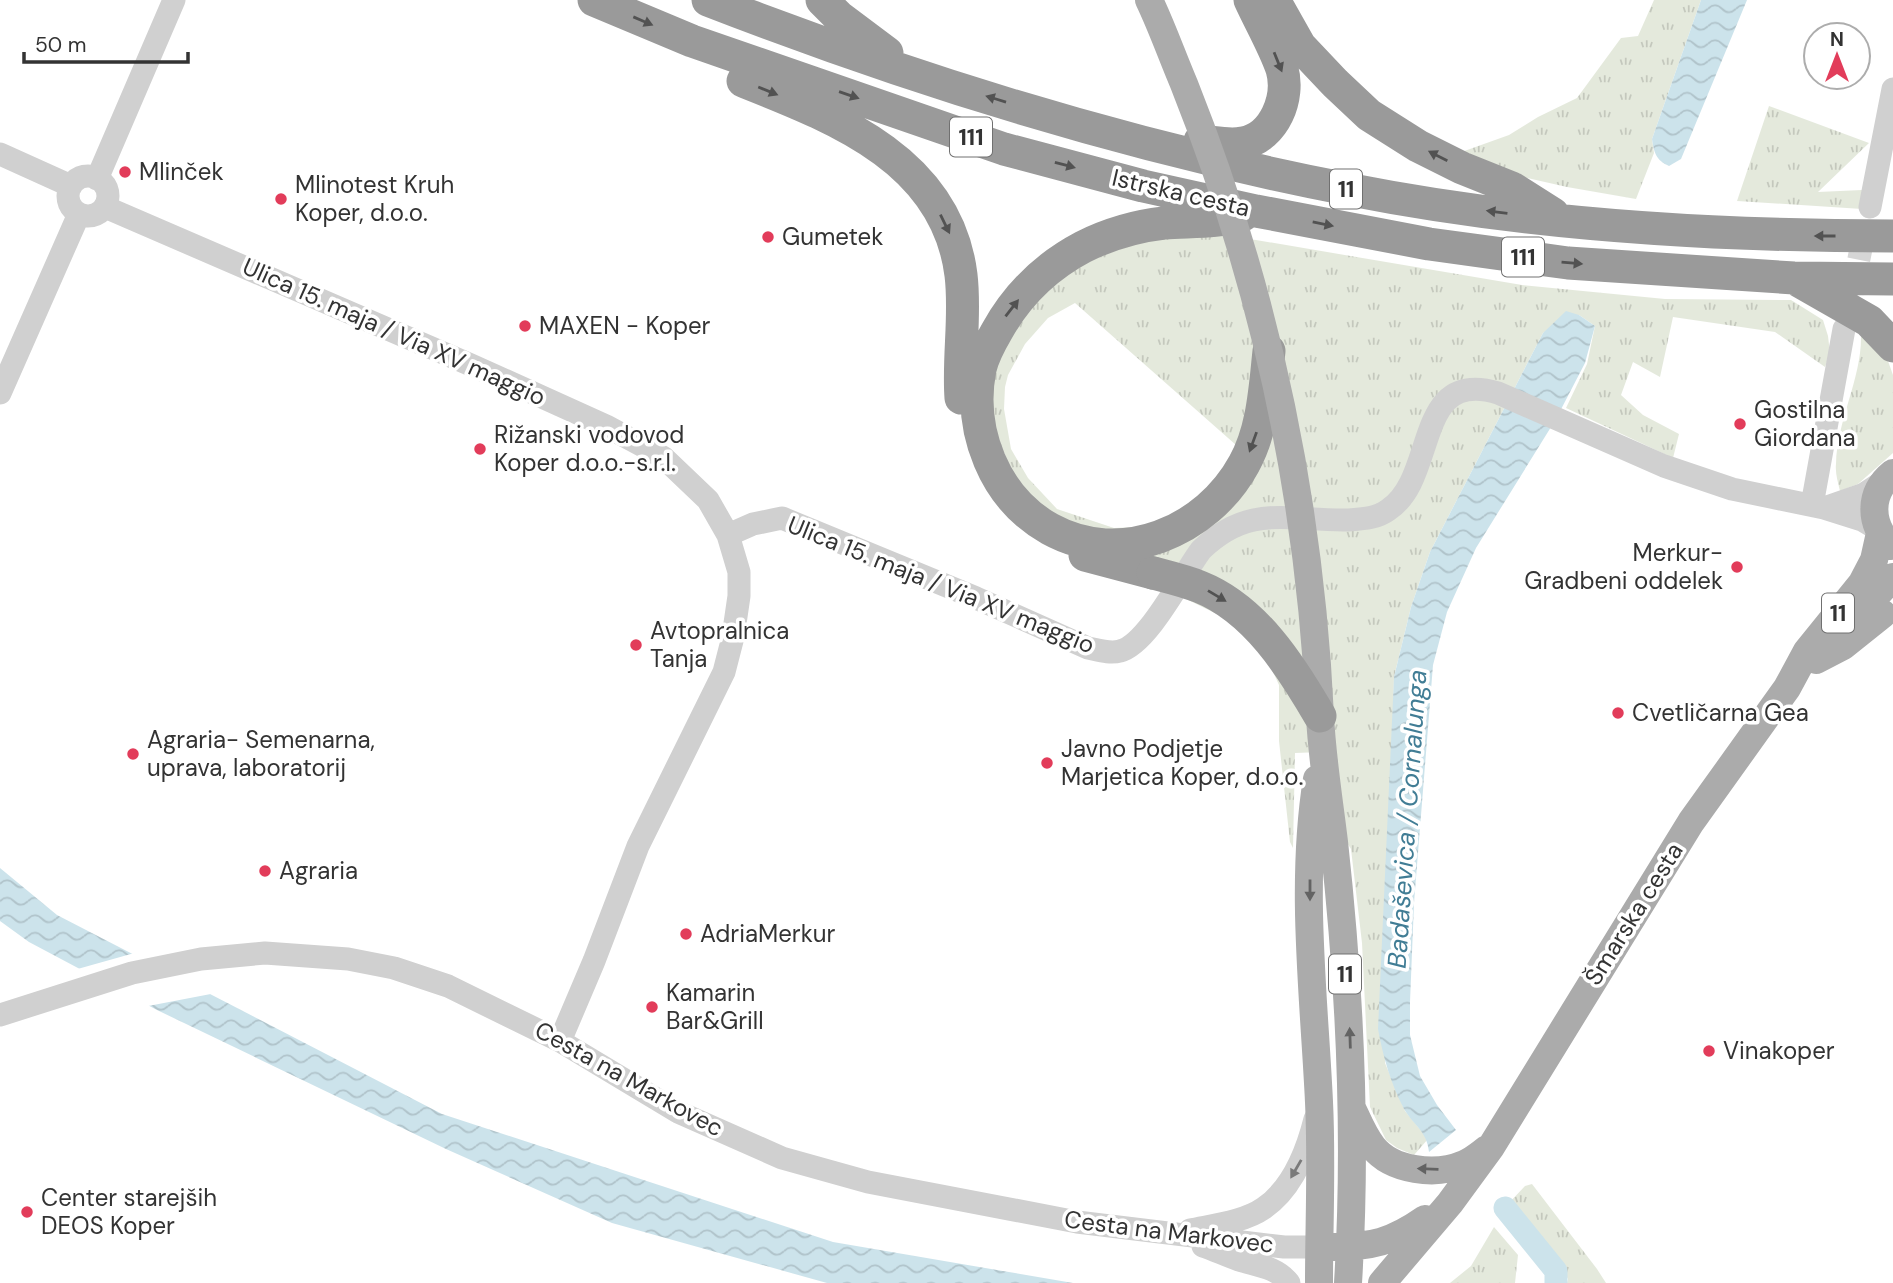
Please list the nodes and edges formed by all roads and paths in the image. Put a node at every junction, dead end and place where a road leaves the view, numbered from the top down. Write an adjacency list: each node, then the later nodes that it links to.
1 (174, 0): 13 (street)
2 (594, 0): 8 (highway, Istrska cesta / 111, one-way to 8)
3 (708, 0): 9 (highway, Istrska cesta)
4 (822, 0): 9 (highway)
5 (1149, 0): 25 (main road, 11, bridge)
6 (1250, 0): 11 (highway, one-way to 11)
7 (1275, 0): 19 (highway, one-way to 7)
8 (692, 41): 17 (highway, Istrska cesta / 111, one-way to 17); 32 (highway, one-way to 32)
9 (917, 74): 11 (highway, Istrska cesta / 11, one-way to 9)
10 (1893, 89): 16 (street)
11 (1132, 141): 19 (highway, Istrska cesta / 11, one-way to 11)
12 (0, 154): 14 (street)
13 (97, 179): 14 (street); 15 (street)
14 (71, 186): 18 (street)
15 (105, 206): 18 (street); 29 (street, Ulica 15. maja / Via XV maggio)
16 (1870, 207)
17 (1256, 211): 21 (highway, Istrska cesta / 111, one-way to 21); 25 (highway, one-way to 17)
18 (79, 214): 26 (street)
19 (1564, 220): 20 (highway, 11, one-way to 19)
20 (1893, 236)
21 (1794, 278): 22 (highway, 111); 24 (highway)
22 (1893, 279)
23 (1844, 329): 28 (street)
24 (1893, 346)
25 (1269, 351): 36 (main road, 11, bridge)
26 (0, 393)
27 (1889, 476): 28 (street); 30 (main road, 11)
28 (1818, 507): 30 (street, Ulica 15. maja / Via XV maggio); 32 (street, Ulica 15. maja / Via XV maggio)
29 (728, 535): 32 (street, Ulica 15. maja / Via XV maggio); 39 (street, Ulica 15. maja / Via XV maggio)
30 (1883, 537): 35 (main road, 11)
31 (1893, 577): 34 (main road, 11)
32 (1163, 583): 36 (highway, one-way to 36, bridge)
33 (1893, 606): 34 (main road)
34 (1816, 660): 35 (main road, 11)
35 (1787, 688): 42 (main road, Šmarska cesta / 11)
36 (1320, 716): 37 (main road, 11)
37 (1322, 752): 40 (main road, 11, one-way to 40); 41 (main road, 11, one-way to 37)
38 (0, 1016): 39 (street, Cesta na Markovec)
39 (560, 1041): 44 (street, Cesta na Markovec)
40 (1319, 1105): 44 (street, one-way to 44); 45 (main road, 11)
41 (1350, 1106): 42 (main road, one-way to 41); 46 (main road, 11)
42 (1491, 1147): 43 (main road, 11)
43 (1450, 1203): 46 (main road, 11); 50 (main road)
44 (1174, 1234): 45 (street, Cesta na Markovec); 47 (street)
45 (1319, 1247): 46 (main road, Cesta na Markovec / 11); 48 (main road, 11)
46 (1350, 1247): 49 (main road, 11)
47 (1289, 1283)
48 (1319, 1283)
49 (1348, 1283)
50 (1382, 1283)

